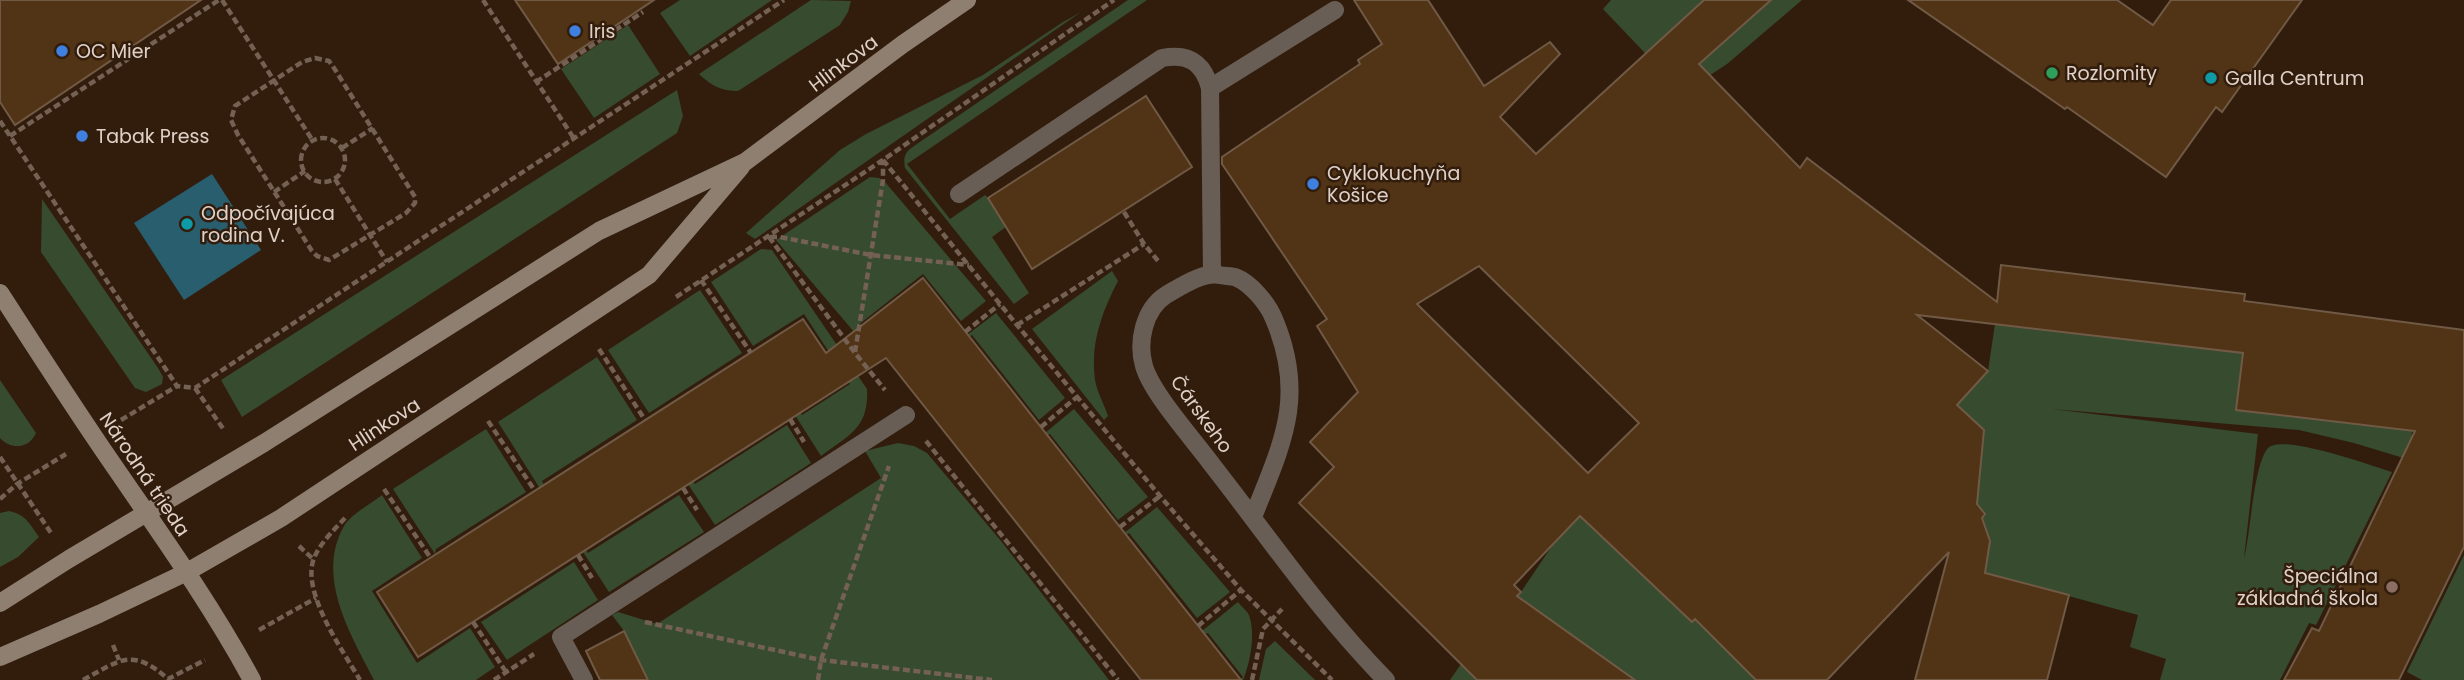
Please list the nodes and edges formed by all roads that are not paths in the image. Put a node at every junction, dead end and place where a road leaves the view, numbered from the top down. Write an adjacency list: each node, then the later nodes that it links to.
1 (967, 0): 4 (main road, Hlinkova)
2 (1335, 10): 3 (street)
3 (1210, 88): 5 (street); 6 (street)
4 (745, 162): 9 (main road, Hlinkova); 11 (main road, Hlinkova)
5 (959, 194)
6 (1212, 274): 10 (street); 10 (street, Čárskeho)
7 (0, 293): 9 (main road, Národná trieda)
8 (906, 415): 15 (street)
9 (146, 513): 11 (main road, Národná trieda); 12 (main road, Hlinkova)
10 (1253, 517): 16 (street, Čárskeho)
11 (187, 572): 13 (main road, Hlinkova); 14 (main road, Národná trieda)
12 (0, 603)
13 (0, 657)
14 (252, 680)
15 (583, 680)
16 (1386, 680)

